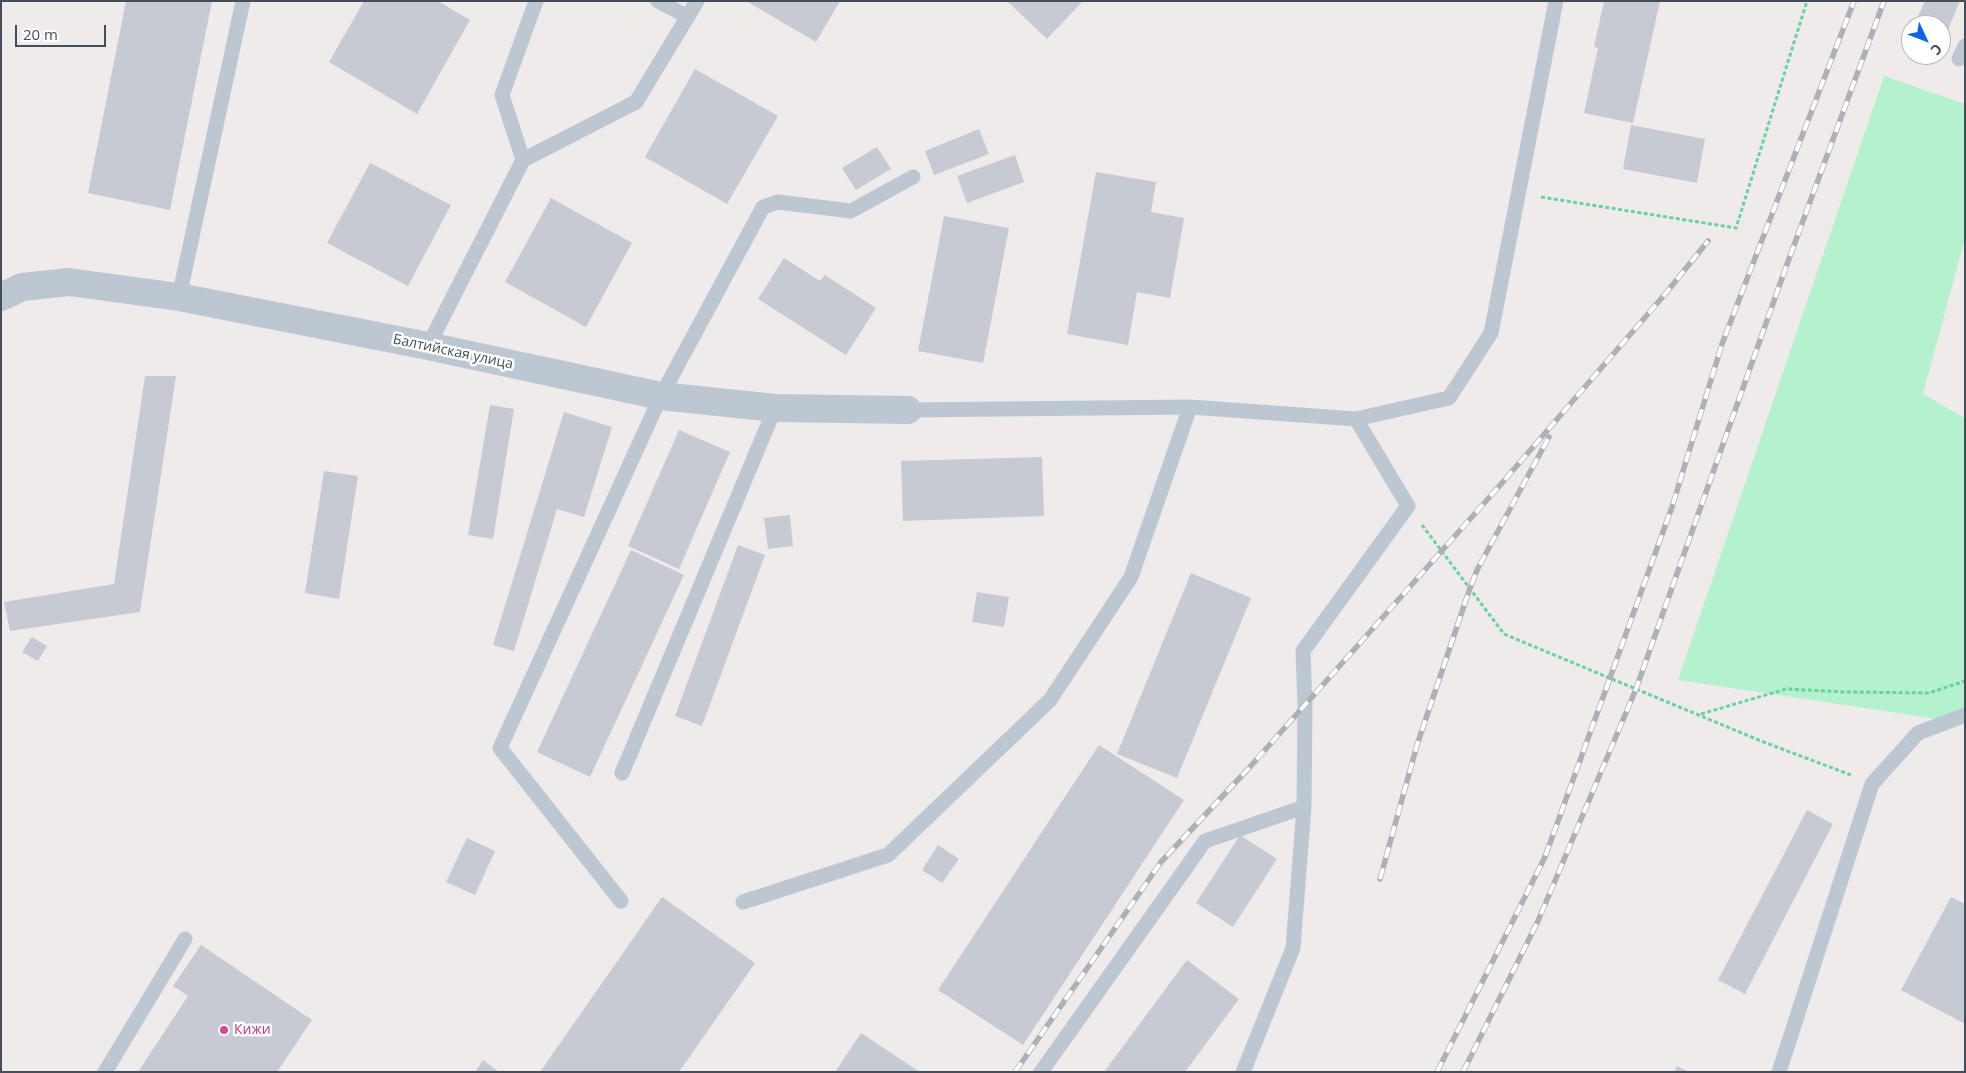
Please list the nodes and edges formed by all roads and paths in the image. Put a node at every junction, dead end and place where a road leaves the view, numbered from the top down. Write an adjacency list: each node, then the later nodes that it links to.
1 (243, 1): 12 (lane)
2 (536, 1): 8 (lane)
3 (658, 1): 7 (lane)
4 (697, 1): 7 (lane)
5 (1556, 1): 10 (lane)
6 (1806, 1): 10 (path)
7 (688, 17): 8 (lane)
8 (523, 160): 13 (lane)
9 (913, 177): 14 (lane)
10 (1518, 194): 18 (lane)
11 (1, 297): 12 (street, Балтийская улица)
12 (179, 297): 13 (street, Балтийская улица)
13 (428, 346): 14 (street, Балтийская улица)
14 (661, 396): 16 (street, Балтийская улица); 26 (lane)
15 (1190, 407): 17 (lane); 18 (lane); 27 (lane)
16 (775, 408): 17 (street, Балтийская улица); 23 (lane)
17 (908, 410)
18 (1356, 419): 19 (lane)
19 (1408, 506): 21 (path); 25 (lane)
20 (1965, 681): 21 (path)
21 (1700, 714): 24 (path)
22 (1965, 715): 24 (lane)
23 (622, 773)
24 (1872, 784): 32 (lane)
25 (1304, 807): 30 (lane); 31 (lane)
26 (621, 901)
27 (744, 902)
28 (185, 938): 29 (lane)
29 (105, 1072)
30 (1041, 1072)
31 (1243, 1072)
32 (1779, 1072)

